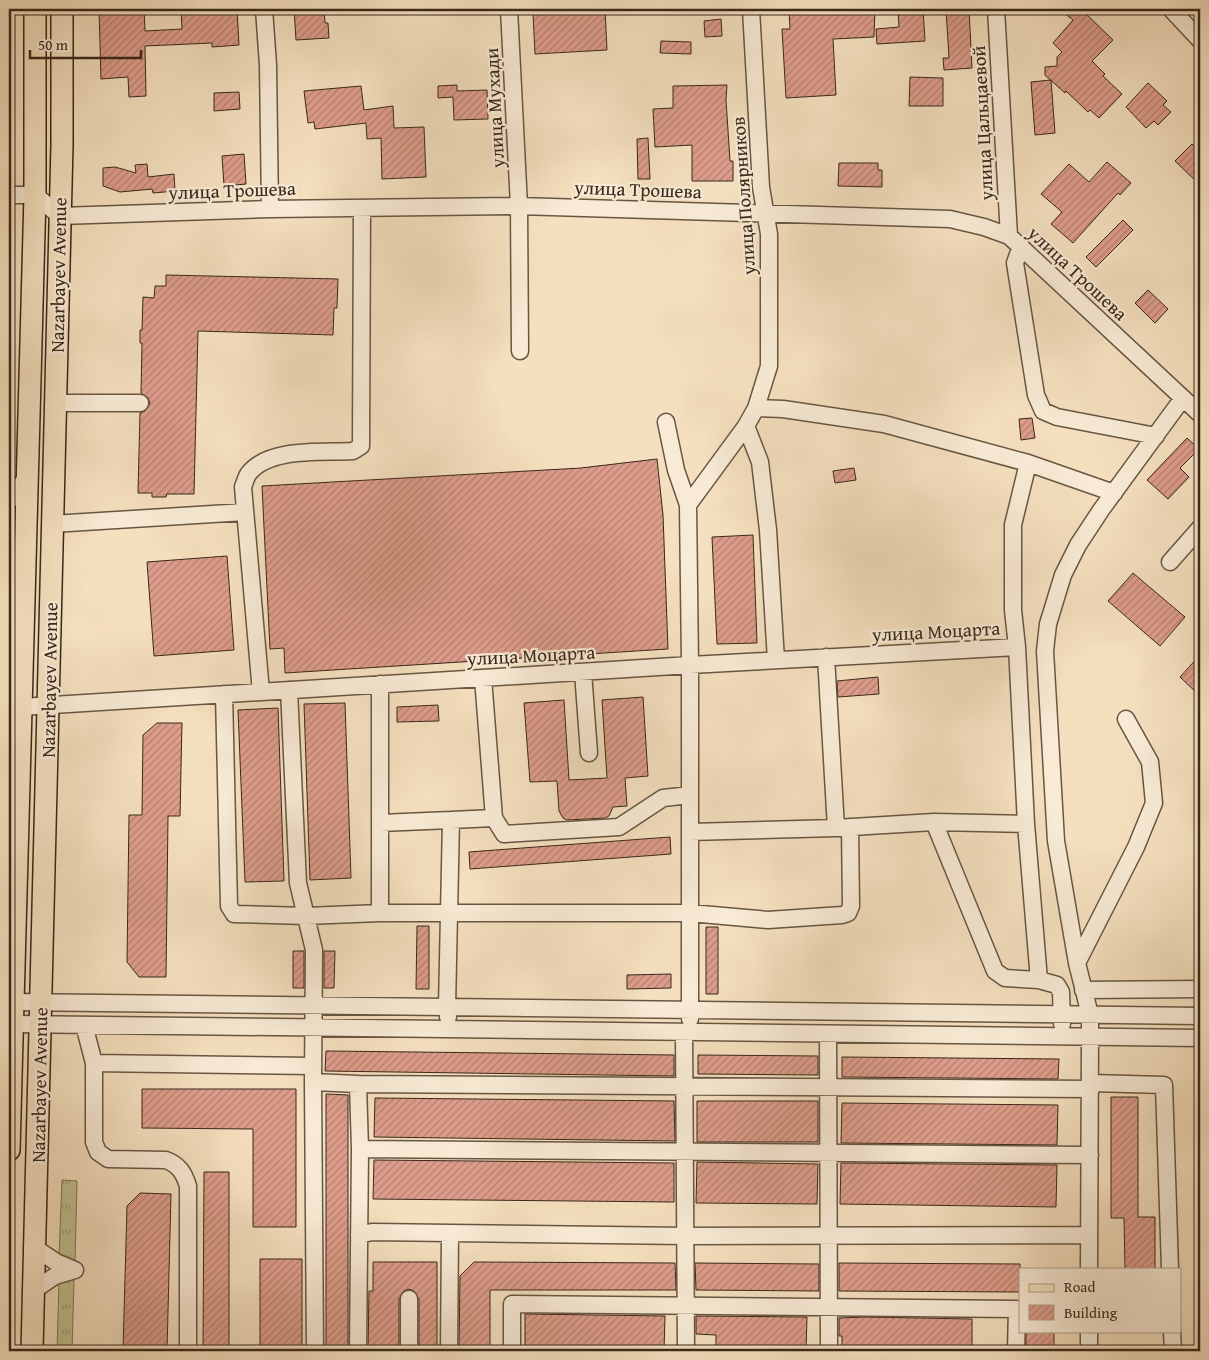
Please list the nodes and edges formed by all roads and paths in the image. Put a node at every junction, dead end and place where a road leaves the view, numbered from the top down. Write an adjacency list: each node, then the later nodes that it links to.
1 (35, 9): 10 (main road, Nazarbayev Avenue)
2 (62, 9): 15 (main road, Nazarbayev Avenue)
3 (264, 9): 13 (street)
4 (509, 9): 11 (street, улица Мухади)
5 (751, 9): 14 (street, улица Полярников)
6 (996, 9): 16 (street, улица Цальцаевой)
7 (1172, 9): 8 (street)
8 (1200, 40)
9 (9, 195): 10 (street)
10 (35, 195): 15 (street); 27 (main road, Nazarbayev Avenue)
11 (520, 206): 12 (street, улица Трошева); 14 (street, улица Трошева); 17 (street, улица Мухади)
12 (362, 208): 13 (street, улица Трошева); 31 (street)
13 (270, 209): 15 (street, улица Трошева)
14 (766, 213): 16 (street, улица Трошева); 21 (street, улица Полярников)
15 (60, 216): 19 (main road, Nazarbayev Avenue)
16 (1015, 241): 18 (street, улица Трошева); 25 (street, улица Цальцаевой)
17 (520, 351)
18 (1183, 398): 22 (street, улица Трошева); 25 (street)
19 (55, 403): 20 (street); 32 (main road, Nazarbayev Avenue)
20 (140, 403)
21 (756, 408): 24 (street, улица Полярников); 26 (street)
22 (1200, 414)
23 (666, 422): 30 (street)
24 (746, 426): 30 (street, улица Полярников); 38 (street)
25 (1156, 436): 28 (street)
26 (1028, 463): 28 (street); 36 (street)
27 (27, 477): 29 (street); 35 (main road, Nazarbayev Avenue)
28 (1114, 493): 63 (street)
29 (9, 501)
30 (688, 505): 39 (street)
31 (246, 512): 32 (street); 44 (street)
32 (52, 524): 46 (main road, Nazarbayev Avenue)
33 (1200, 528): 34 (street)
34 (1170, 562)
35 (17, 587): 47 (main road, Nazarbayev Avenue)
36 (1017, 647): 37 (street, улица Моцарта); 55 (street)
37 (826, 658): 38 (street, улица Моцарта); 56 (street)
38 (776, 660): 39 (street, улица Моцарта)
39 (690, 665): 40 (street, улица Моцарта); 50 (street)
40 (583, 672): 41 (street, улица Моцарта); 49 (street)
41 (482, 678): 42 (street, улица Моцарта); 51 (street)
42 (380, 684): 43 (street, улица Моцарта); 54 (street)
43 (289, 690): 44 (street, улица Моцарта); 61 (street)
44 (261, 692): 45 (street, улица Моцарта)
45 (224, 694): 46 (street, улица Моцарта); 61 (street)
46 (48, 705): 47 (street, улица Моцарта); 68 (main road, Nazarbayev Avenue)
47 (21, 707): 62 (main road, Nazarbayev Avenue)
48 (1126, 719): 63 (street)
49 (589, 753)
50 (690, 795): 51 (street); 57 (street)
51 (494, 818): 52 (street)
52 (451, 820): 54 (street); 60 (street)
53 (934, 822): 55 (street); 56 (street); 64 (street)
54 (380, 823): 58 (street)
55 (1026, 824): 64 (street)
56 (843, 828): 57 (street); 59 (street)
57 (690, 832): 59 (street)
58 (380, 913): 60 (street); 61 (street)
59 (690, 913): 60 (street); 71 (street)
60 (449, 914): 70 (street)
61 (306, 916): 69 (street)
62 (11, 950): 67 (main road, Nazarbayev Avenue)
63 (1077, 963): 66 (street)
64 (1039, 980): 72 (street)
65 (1200, 989): 66 (street)
66 (1084, 990): 73 (street)
67 (13, 1002): 68 (street); 75 (main road, Nazarbayev Avenue)
68 (41, 1002): 69 (street); 76 (main road, Nazarbayev Avenue)
69 (313, 1005): 70 (street); 78 (street)
70 (447, 1007): 71 (street); 79 (street)
71 (690, 1010): 72 (street); 80 (street)
72 (1062, 1015): 73 (street); 82 (street)
73 (1090, 1015): 74 (street); 83 (street)
74 (1200, 1016)
75 (12, 1024): 76 (street); 86 (main road, Nazarbayev Avenue)
76 (41, 1025): 77 (street); 103 (main road, Nazarbayev Avenue)
77 (84, 1025): 78 (street); 85 (street)
78 (313, 1028): 79 (street); 87 (street)
79 (450, 1029): 80 (street)
80 (687, 1032): 81 (street); 89 (street)
81 (828, 1034): 82 (street); 91 (street)
82 (1062, 1036): 83 (street)
83 (1090, 1036): 84 (street); 90 (street)
84 (1200, 1038)
85 (94, 1063): 87 (street); 113 (street)
86 (10, 1068): 92 (main road, Nazarbayev Avenue)
87 (313, 1074): 88 (street); 114 (street)
88 (358, 1084): 89 (street); 93 (street)
89 (685, 1086): 91 (street); 95 (street)
90 (1091, 1086): 91 (street); 97 (street); 105 (street)
91 (828, 1087): 96 (street)
92 (9, 1132): 94 (main road, Nazarbayev Avenue)
93 (360, 1149): 95 (street); 99 (street)
94 (9, 1150)
95 (686, 1153): 96 (street); 101 (street)
96 (828, 1154): 97 (street); 102 (street)
97 (1090, 1155): 100 (street)
98 (450, 1234): 99 (street); 101 (street); 117 (street)
99 (359, 1235): 115 (street)
100 (1089, 1235): 102 (street); 104 (street)
101 (686, 1236): 102 (street); 108 (street)
102 (829, 1236): 109 (street)
103 (35, 1248): 106 (main road, Nazarbayev Avenue); 106 (street)
104 (1089, 1268)
105 (1170, 1268)
106 (33, 1291): 112 (main road, Nazarbayev Avenue)
107 (409, 1299): 116 (street)
108 (685, 1305): 109 (street); 118 (street); 119 (street)
109 (829, 1307): 120 (street); 121 (street)
110 (1089, 1332): 122 (street)
111 (1172, 1332): 123 (street)
112 (32, 1351)
113 (188, 1351)
114 (315, 1351)
115 (358, 1351)
116 (409, 1351)
117 (449, 1351)
118 (512, 1351)
119 (686, 1351)
120 (829, 1351)
121 (1016, 1351)
122 (1089, 1351)
123 (1173, 1351)

